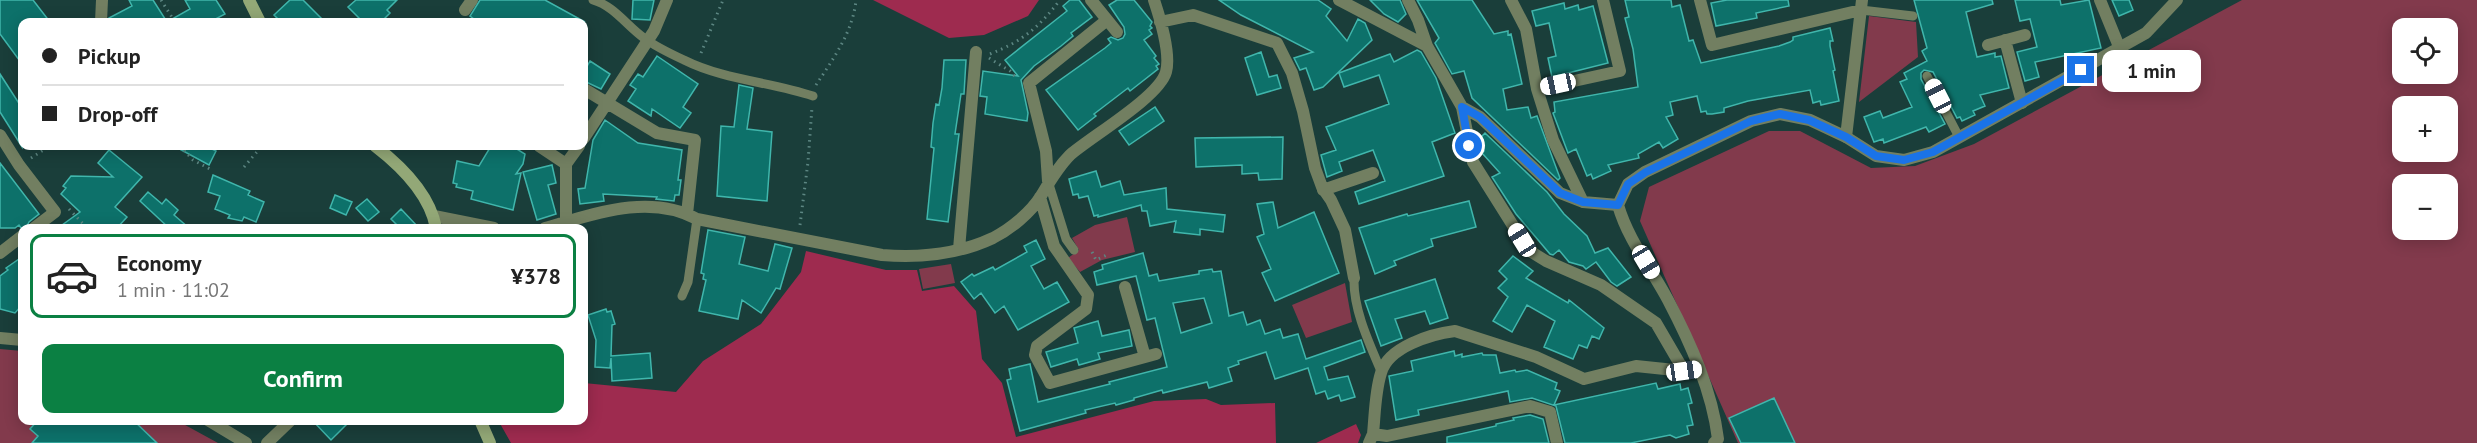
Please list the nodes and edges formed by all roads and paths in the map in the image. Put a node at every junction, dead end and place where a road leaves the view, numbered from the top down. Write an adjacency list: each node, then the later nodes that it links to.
1 (102, 0): 20 (street)
2 (161, 0): 21 (path)
3 (249, 0): 22 (main road)
4 (593, 0): 28 (lane)
5 (667, 0): 28 (street)
6 (723, 0): 33 (path)
7 (856, 0): 38 (path)
8 (1060, 0): 35 (path)
9 (1091, 0): 23 (street)
10 (1154, 0): 24 (street)
11 (1339, 0): 30 (street)
12 (1408, 0): 30 (street)
13 (1511, 0): 36 (street)
14 (1603, 0): 36 (street)
15 (1700, 0): 18 (street)
16 (2100, 0): 31 (street)
17 (2177, 0): 31 (street)
18 (1861, 5): 19 (lane); 44 (street)
19 (1913, 16)
20 (101, 18)
21 (173, 18)
22 (258, 18)
23 (1107, 20): 25 (street); 35 (street)
24 (1160, 22): 57 (street); 58 (street)
25 (1117, 32)
26 (2025, 35): 27 (street)
27 (2005, 40): 29 (street); 39 (street)
28 (648, 41): 33 (lane); 40 (street)
29 (1988, 45)
30 (1427, 46): 41 (street)
31 (2120, 49): 39 (street)
32 (975, 52): 72 (street)
33 (695, 66): 38 (lane)
34 (1927, 75): 45 (lane)
35 (1029, 83): 57 (street)
36 (1537, 89): 60 (street)
37 (588, 92): 40 (street)
38 (813, 96): 71 (path)
39 (2022, 103): 45 (street)
40 (606, 104): 42 (street); 63 (street)
41 (1462, 107): 60 (street); 84 (street)
42 (588, 132)
43 (0, 135): 62 (street)
44 (1846, 137): 45 (street); 61 (street)
45 (1959, 137)
46 (45, 150): 52 (path)
47 (184, 150): 55 (path)
48 (258, 150): 54 (path)
49 (380, 150): 64 (main road)
50 (545, 150): 53 (street)
51 (576, 150): 53 (street)
52 (40, 154)
53 (566, 164): 65 (street)
54 (244, 166)
55 (212, 170)
56 (1373, 172): 58 (street)
57 (1048, 181): 59 (street); 73 (lane)
58 (1323, 190): 77 (street)
59 (1040, 197): 72 (street); 78 (street)
60 (1583, 202): 61 (street)
61 (1618, 205): 82 (street)
62 (55, 212): 66 (street); 67 (path)
63 (692, 216): 65 (street); 71 (street); 79 (lane)
64 (435, 222): 68 (street)
65 (566, 222): 69 (street)
66 (39, 224)
67 (83, 224)
68 (455, 224)
69 (559, 224)
70 (18, 239): 75 (street)
71 (797, 239): 72 (street)
72 (959, 249)
73 (1074, 250)
74 (1092, 252): 76 (path)
75 (0, 254)
76 (1109, 254)
77 (1354, 278): 83 (lane)
78 (1125, 287)
79 (682, 296)
80 (0, 338): 81 (street)
81 (18, 340)
82 (1699, 369): 84 (street); 93 (street)
83 (1381, 371): 84 (street); 88 (street)
84 (1684, 371)
85 (216, 425): 89 (street)
86 (286, 425): 90 (street)
87 (482, 425): 91 (main road)
88 (1371, 438): 92 (street)
89 (246, 443)
90 (267, 443)
91 (490, 443)
92 (1557, 443)
93 (1714, 443)

